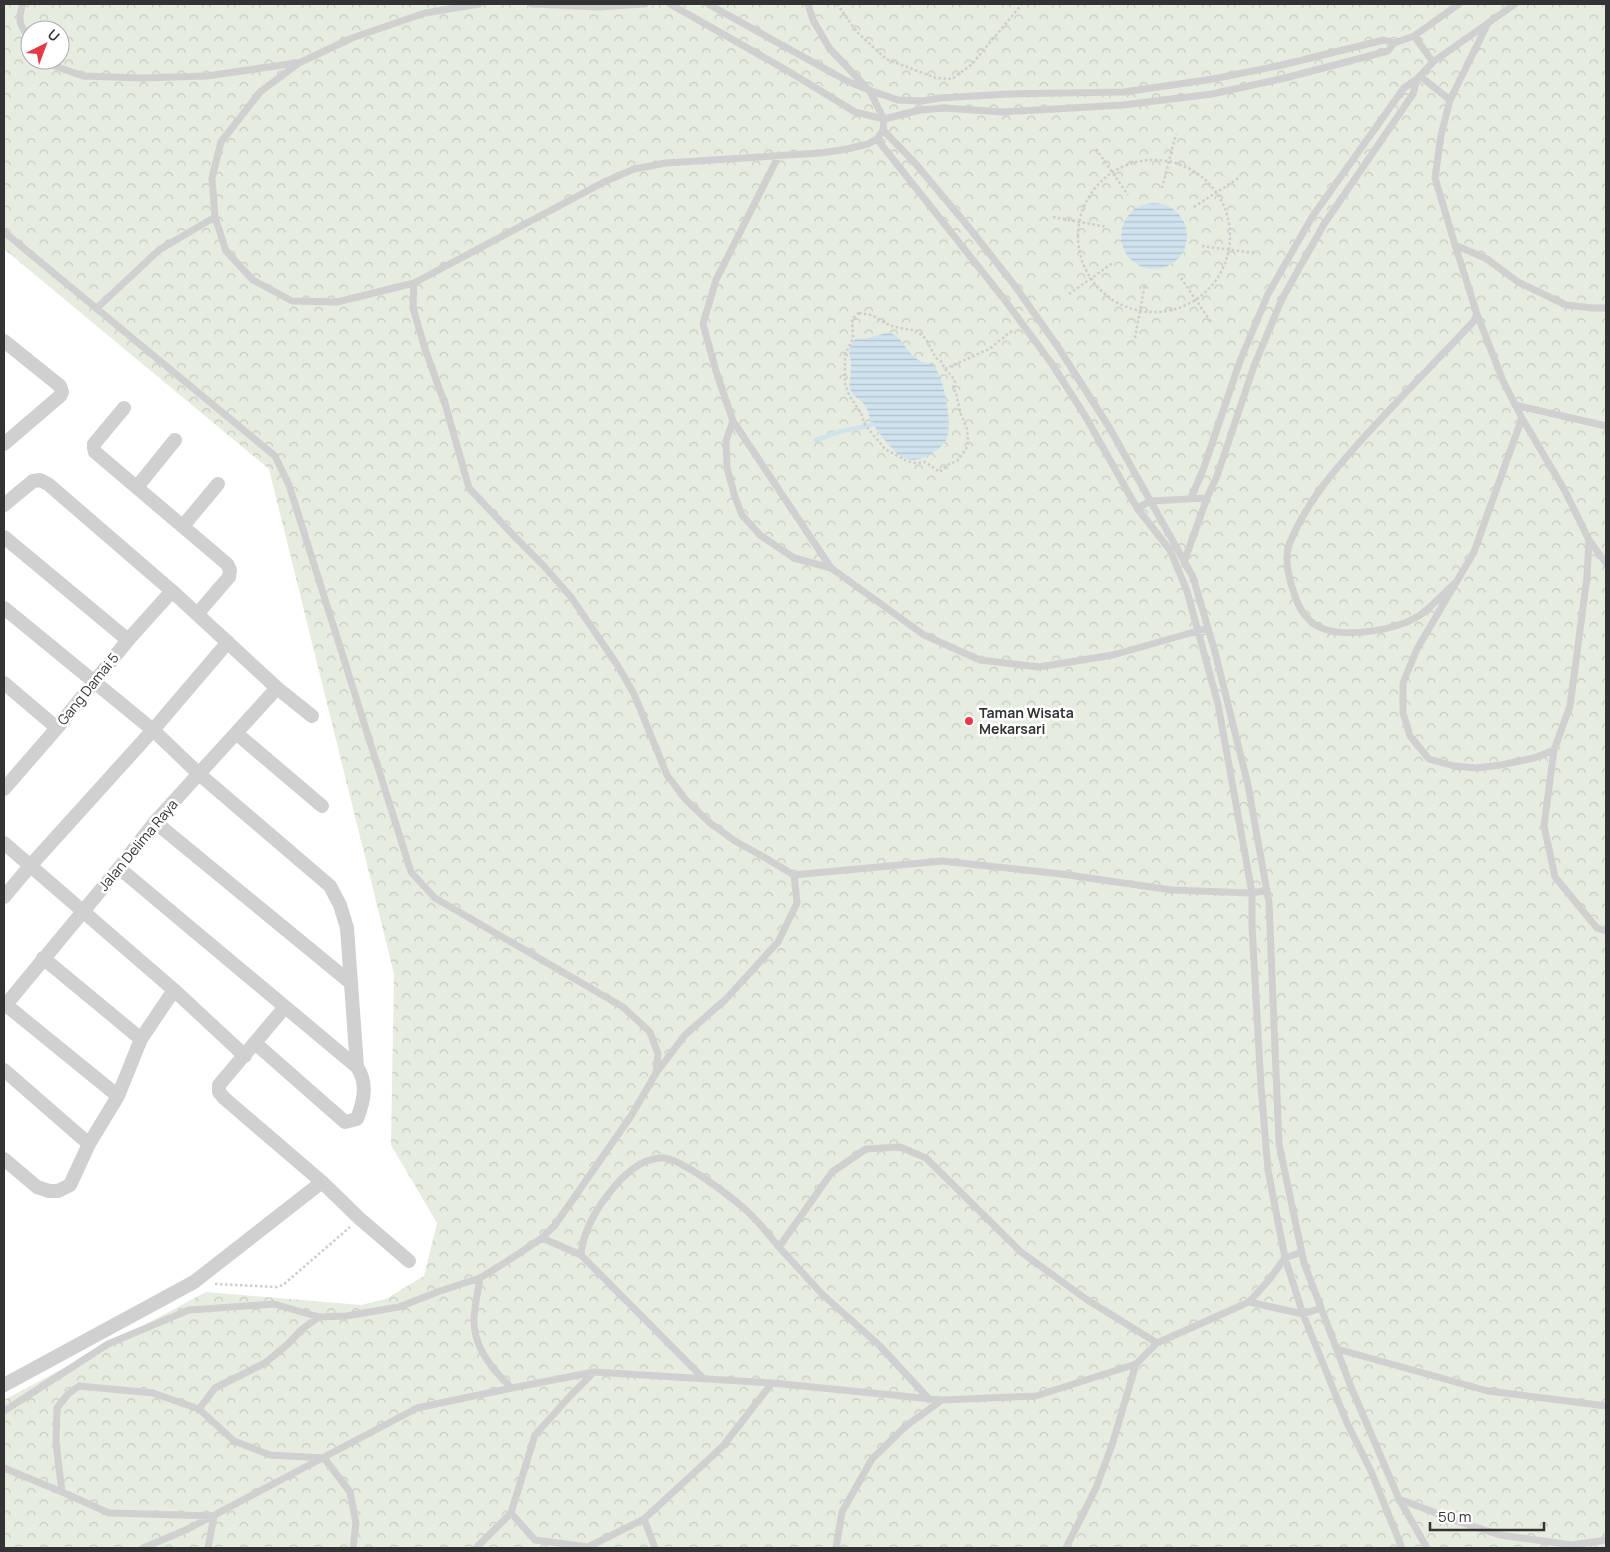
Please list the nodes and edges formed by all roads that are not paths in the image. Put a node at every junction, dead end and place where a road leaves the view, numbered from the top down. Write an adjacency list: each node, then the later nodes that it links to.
1 (23, 4): 10 (lane)
2 (479, 4): 15 (lane)
3 (532, 4): 4 (lane)
4 (645, 4)
5 (670, 4): 20 (lane)
6 (708, 4): 18 (lane)
7 (808, 4): 18 (lane)
8 (1460, 4): 12 (lane)
9 (1515, 4): 11 (lane)
10 (20, 21)
11 (1488, 23): 14 (lane); 19 (lane)
12 (1414, 36): 13 (lane); 14 (lane)
13 (1394, 43): 18 (lane); 20 (lane)
14 (1433, 62): 17 (lane)
15 (299, 63): 16 (lane); 24 (lane)
16 (66, 70)
17 (1418, 77): 19 (lane); 41 (lane); 42 (lane)
18 (869, 90): 20 (lane)
19 (1450, 100): 26 (lane)
20 (884, 119): 21 (lane)
21 (883, 130): 22 (lane); 43 (lane)
22 (877, 139): 23 (lane); 45 (lane)
23 (779, 155): 27 (lane); 35 (lane)
24 (215, 217): 27 (lane); 28 (lane)
25 (4, 232): 28 (lane)
26 (1455, 245): 29 (lane); 30 (lane)
27 (414, 283): 76 (lane)
28 (97, 308): 92 (lane)
29 (1606, 308)
30 (1477, 314): 32 (lane); 53 (lane)
31 (6, 348): 38 (street)
32 (1514, 405): 34 (lane); 36 (lane)
33 (124, 408): 40 (street)
34 (1522, 418): 48 (lane); 53 (lane)
35 (733, 421): 52 (lane); 52 (lane)
36 (1606, 426)
37 (175, 440): 40 (street)
38 (4, 444)
39 (218, 484): 46 (street)
40 (137, 487): 46 (street)
41 (1191, 498): 42 (lane); 43 (lane)
42 (1206, 498): 49 (lane)
43 (1151, 501): 45 (lane); 49 (lane)
44 (4, 505): 54 (street)
45 (1137, 508): 51 (lane)
46 (183, 526): 56 (street)
47 (4, 537): 59 (street)
48 (1589, 540): 50 (lane); 68 (lane)
49 (1185, 561): 51 (lane); 57 (lane)
50 (1606, 563)
51 (1177, 567): 58 (lane)
52 (831, 568): 58 (lane)
53 (1456, 582): 68 (lane)
54 (172, 591): 56 (street); 59 (street, Gang Damai 5)
55 (4, 608): 61 (street)
56 (198, 613): 60 (street)
57 (1208, 628): 58 (lane); 77 (lane)
58 (1198, 631): 78 (lane)
59 (128, 640): 61 (street, Gang Damai 5)
60 (228, 642): 63 (street); 66 (street)
61 (93, 682): 65 (street, Gang Damai 5); 66 (street)
62 (4, 683): 65 (street)
63 (277, 688): 64 (street); 67 (street, Jalan Delima Raya)
64 (312, 716)
65 (57, 728): 70 (street, Gang Damai 5)
66 (153, 730): 69 (street); 74 (street)
67 (236, 734): 69 (street, Jalan Delima Raya); 71 (street)
68 (1554, 750): 81 (lane)
69 (199, 774): 72 (street, Jalan Delima Raya); 83 (street)
70 (7, 780)
71 (322, 806)
72 (155, 822): 75 (street, Jalan Delima Raya); 83 (street)
73 (4, 843): 74 (street)
74 (30, 866): 79 (street); 80 (street)
75 (119, 868): 80 (street, Jalan Delima Raya); 86 (street)
76 (794, 875): 78 (lane); 92 (lane)
77 (1267, 890): 78 (lane); 99 (lane)
78 (1252, 892): 101 (lane)
79 (4, 898)
80 (83, 911): 82 (street, Jalan Delima Raya); 84 (street)
81 (1606, 931)
82 (44, 958): 85 (street, Jalan Delima Raya); 87 (street)
83 (351, 982): 90 (street)
84 (174, 990): 87 (street); 89 (street)
85 (5, 1006): 93 (street)
86 (285, 1007): 88 (street); 90 (street)
87 (141, 1039): 93 (street)
88 (255, 1043): 89 (street); 90 (street)
89 (245, 1056): 96 (street)
90 (357, 1067)
91 (4, 1070): 94 (street)
92 (656, 1074): 97 (lane)
93 (118, 1096): 94 (street)
94 (89, 1144): 95 (street)
95 (4, 1159)
96 (322, 1182): 102 (street); 114 (street)
97 (542, 1238): 100 (lane); 103 (lane)
98 (779, 1247): 100 (lane); 108 (lane); 116 (lane)
99 (1302, 1252): 101 (lane); 105 (lane)
100 (581, 1255): 112 (lane)
101 (1284, 1258): 104 (lane); 106 (lane)
102 (409, 1261)
103 (480, 1278): 107 (lane); 115 (lane)
104 (1249, 1302): 106 (lane); 108 (lane)
105 (1321, 1308): 106 (lane); 109 (lane)
106 (1303, 1314): 136 (lane)
107 (319, 1316): 119 (lane); 120 (lane)
108 (1157, 1343): 110 (lane)
109 (1337, 1349): 118 (lane); 124 (lane)
110 (1136, 1364): 117 (lane); 135 (lane)
111 (594, 1372): 112 (lane); 115 (lane); 125 (lane)
112 (704, 1379): 113 (lane)
113 (772, 1383): 116 (lane); 127 (lane)
114 (4, 1385)
115 (512, 1388): 121 (lane)
116 (929, 1399): 117 (lane)
117 (942, 1400): 134 (lane)
118 (1606, 1406)
119 (199, 1409): 121 (lane); 123 (lane)
120 (4, 1411)
121 (324, 1458): 126 (lane); 131 (lane)
122 (4, 1468): 123 (lane)
123 (62, 1492): 126 (lane)
124 (1399, 1499): 128 (lane); 137 (lane)
125 (511, 1513): 127 (lane); 132 (lane)
126 (214, 1516): 129 (lane); 130 (lane)
127 (644, 1519): 133 (lane)
128 (1606, 1540)
129 (143, 1548)
130 (208, 1548)
131 (353, 1548)
132 (476, 1548)
133 (655, 1548)
134 (836, 1548)
135 (1066, 1548)
136 (1402, 1548)
137 (1427, 1548)

